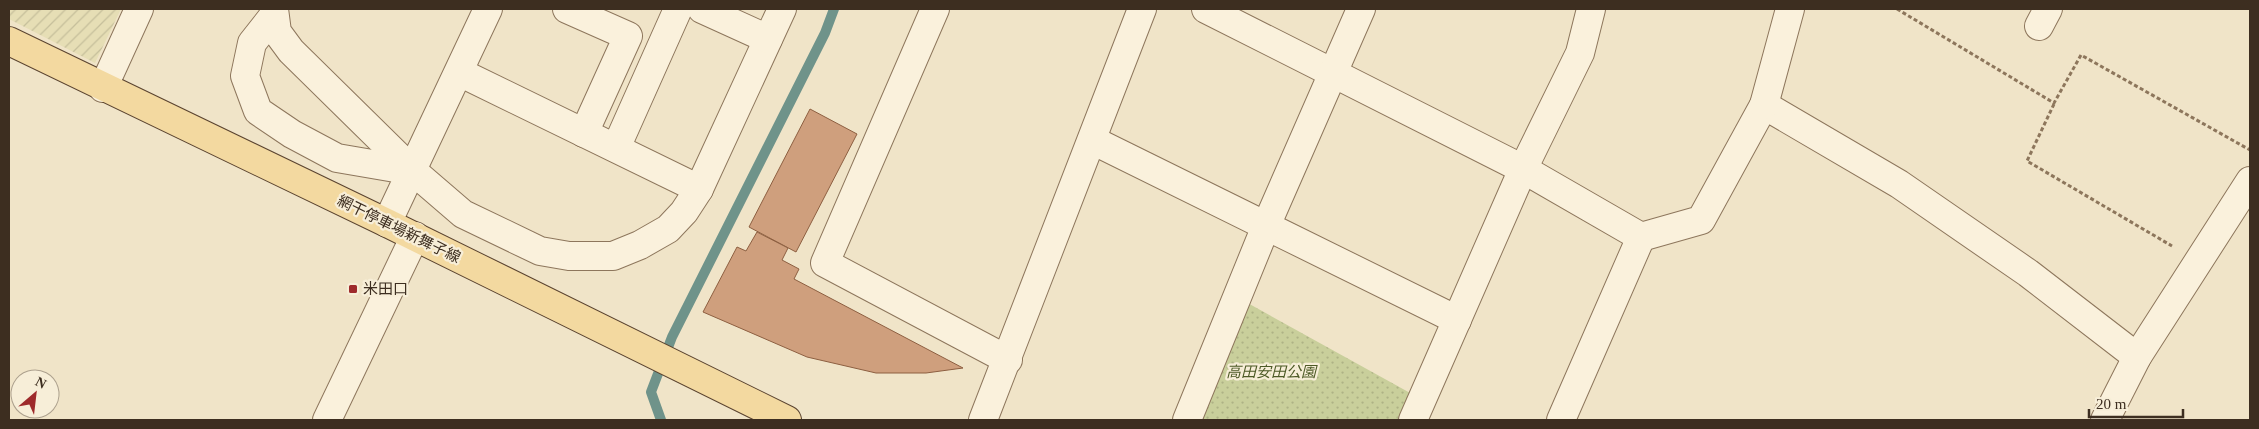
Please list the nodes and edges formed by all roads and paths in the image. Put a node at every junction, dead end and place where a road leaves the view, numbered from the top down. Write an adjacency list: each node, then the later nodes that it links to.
1 (139, 9): 19 (street)
2 (488, 9): 17 (street)
3 (567, 9): 22 (street)
4 (678, 9): 24 (street)
5 (782, 9): 15 (street)
6 (935, 9): 37 (street)
7 (1142, 9): 23 (street)
8 (1206, 9): 18 (street)
9 (1361, 9): 18 (street)
10 (1591, 9): 26 (street)
11 (1790, 9): 21 (street)
12 (1897, 9): 20 (path)
13 (713, 11): 15 (street)
14 (274, 12): 27 (street); 27 (street)
15 (768, 39): 29 (street)
16 (9, 42): 19 (main road, 網干停車場新舞子線)
17 (458, 72): 22 (street); 27 (street)
18 (1334, 74): 26 (street); 31 (street)
19 (103, 88): 30 (main road, 網干停車場新舞子線)
20 (2054, 103): 25 (path); 34 (path)
21 (1764, 106): 33 (street); 36 (street)
22 (584, 133): 24 (street)
23 (1092, 140): 31 (street); 37 (street)
24 (616, 148): 29 (street)
25 (2250, 150)
26 (1523, 170): 33 (street); 35 (street)
27 (413, 171): 29 (street); 30 (street)
28 (2250, 180): 34 (street)
29 (699, 189)
30 (387, 222): 32 (main road, 網干停車場新舞子線)
31 (1266, 226): 35 (street); 41 (street)
32 (415, 236): 38 (street); 39 (main road, 網干停車場新舞子線)
33 (1641, 236): 43 (street)
34 (2198, 262): 36 (street)
35 (1456, 320): 42 (street)
36 (2138, 357): 44 (street)
37 (1008, 360): 40 (street)
38 (327, 420)
39 (786, 420)
40 (983, 420)
41 (1187, 420)
42 (1413, 420)
43 (1561, 420)
44 (2105, 420)

